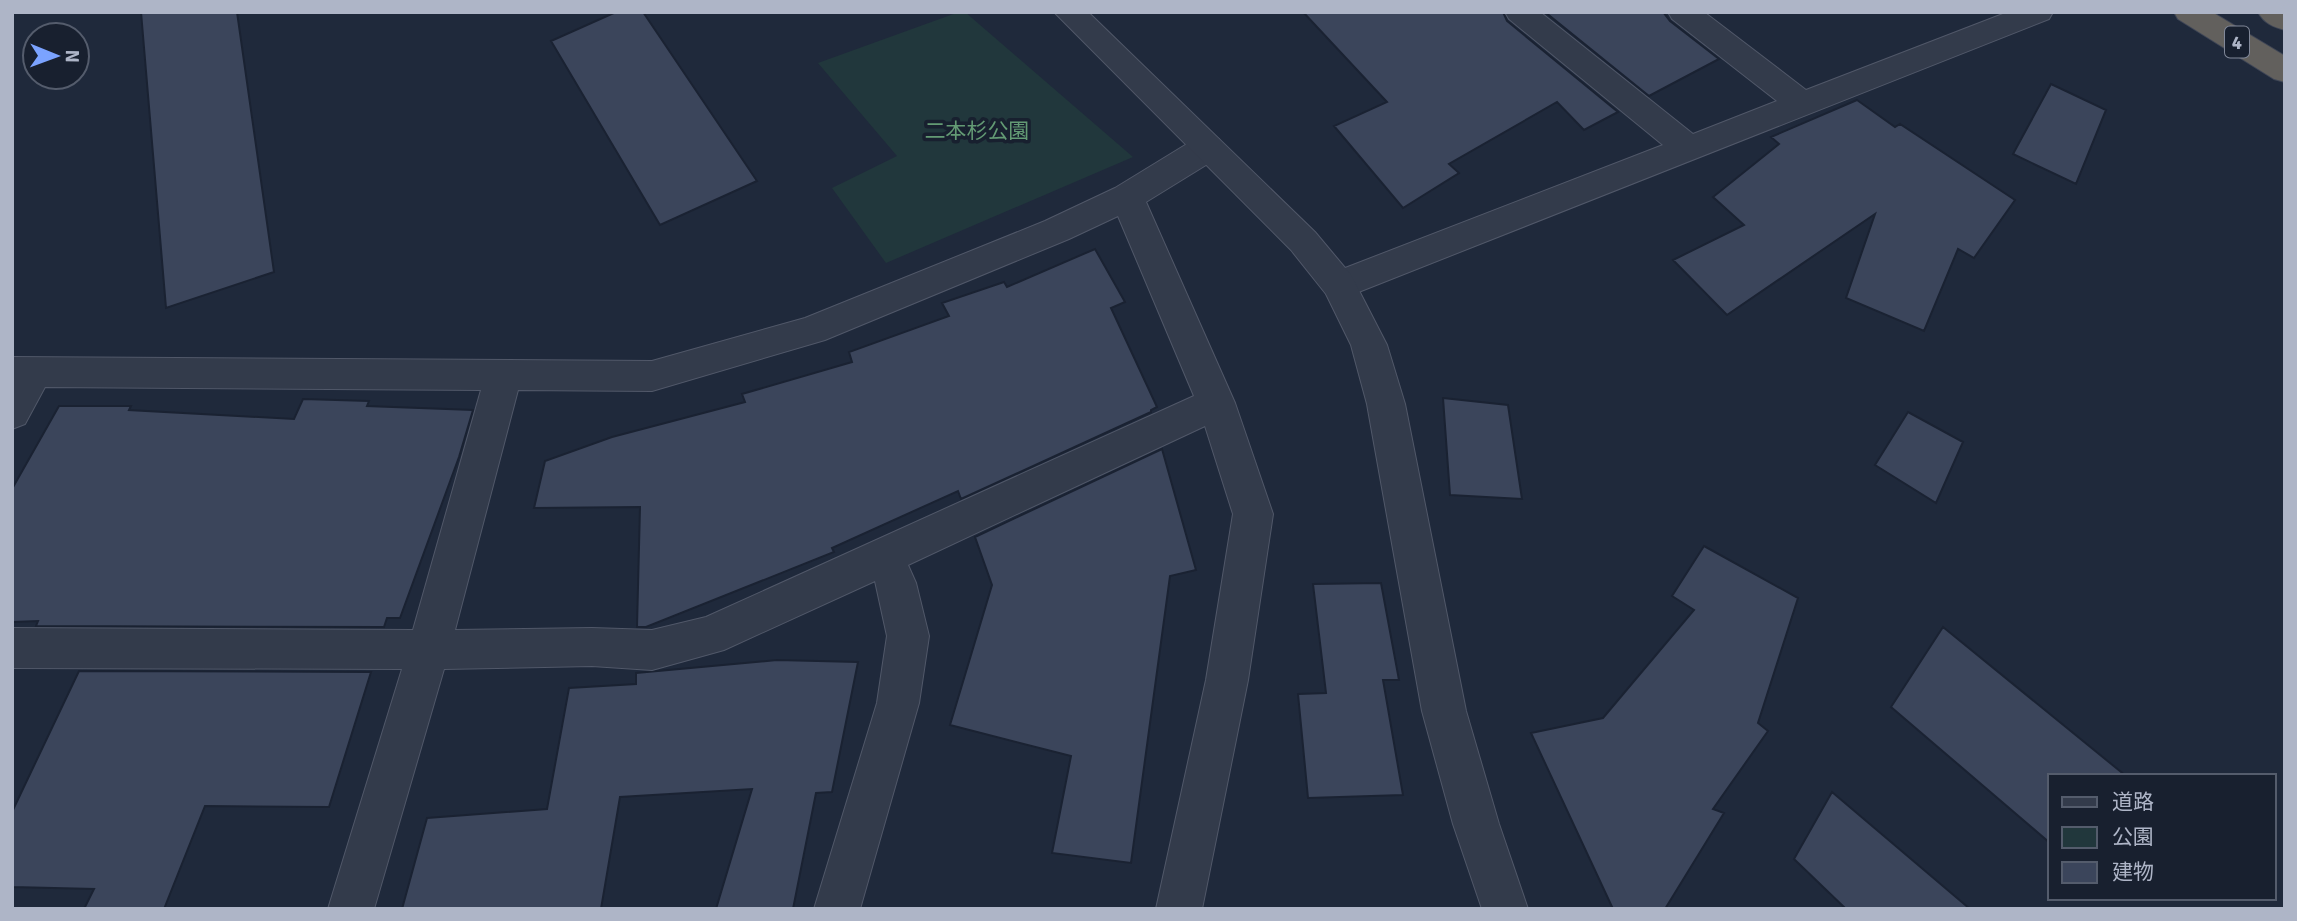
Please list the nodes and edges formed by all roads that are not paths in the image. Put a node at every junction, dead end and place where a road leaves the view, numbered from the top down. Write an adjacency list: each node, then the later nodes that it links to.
1 (1069, 12): 10 (street)
2 (1520, 12): 11 (street)
3 (1683, 12): 9 (street)
4 (2038, 12): 9 (street)
5 (2189, 12): 8 (highway, 4)
6 (2273, 12): 7 (highway, 4)
7 (2285, 20)
8 (2285, 71)
9 (1803, 104): 11 (street)
10 (1207, 148): 12 (street); 13 (street)
11 (1690, 149): 13 (street)
12 (1127, 197): 15 (street); 16 (street)
13 (1339, 285): 24 (street)
14 (23, 372): 15 (street); 17 (street)
15 (504, 376): 20 (street)
16 (1216, 403): 18 (street); 23 (street)
17 (12, 413)
18 (885, 558): 20 (street); 22 (street)
19 (12, 648): 20 (street)
20 (429, 650): 21 (street)
21 (351, 909)
22 (837, 909)
23 (1179, 909)
24 (1505, 909)

